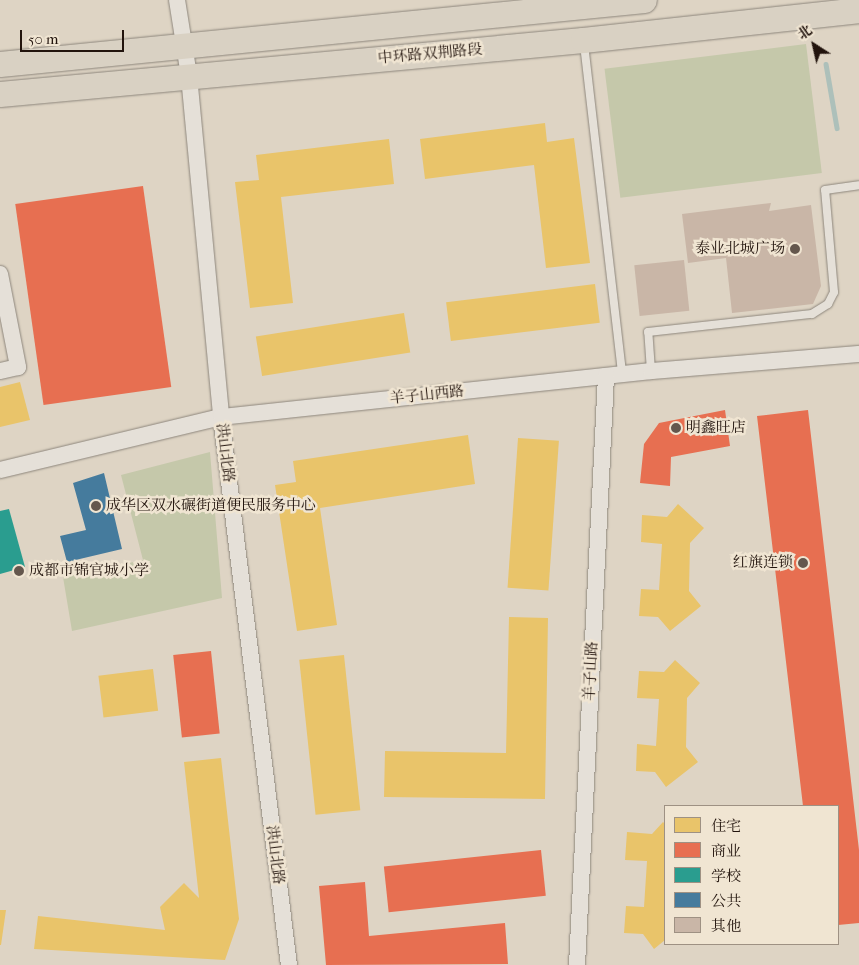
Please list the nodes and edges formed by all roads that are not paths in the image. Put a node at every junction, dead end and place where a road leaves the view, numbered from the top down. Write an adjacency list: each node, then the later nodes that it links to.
1 (177, 0): 5 (street, 洪山北路)
2 (644, 0): 5 (main road, 中环路双荆路段)
3 (859, 10): 4 (main road, 中环路双荆路段)
4 (583, 40): 7 (main road, 中环路双荆路段); 14 (lane)
5 (186, 47): 6 (main road, 中环路双荆路段); 7 (street, 洪山北路)
6 (0, 64)
7 (189, 76): 8 (main road, 中环路双荆路段); 15 (street, 洪山北路)
8 (0, 94)
9 (859, 185): 13 (lane)
10 (0, 274): 12 (street)
11 (859, 354): 13 (street, 羊子山西路)
12 (0, 370)
13 (651, 371): 14 (street, 羊子山西路)
14 (614, 375): 15 (street, 羊子山西路); 18 (street, 羊子山路)
15 (221, 417): 16 (street, 羊子山西路); 17 (street, 洪山北路)
16 (0, 470)
17 (289, 965)
18 (576, 965)

